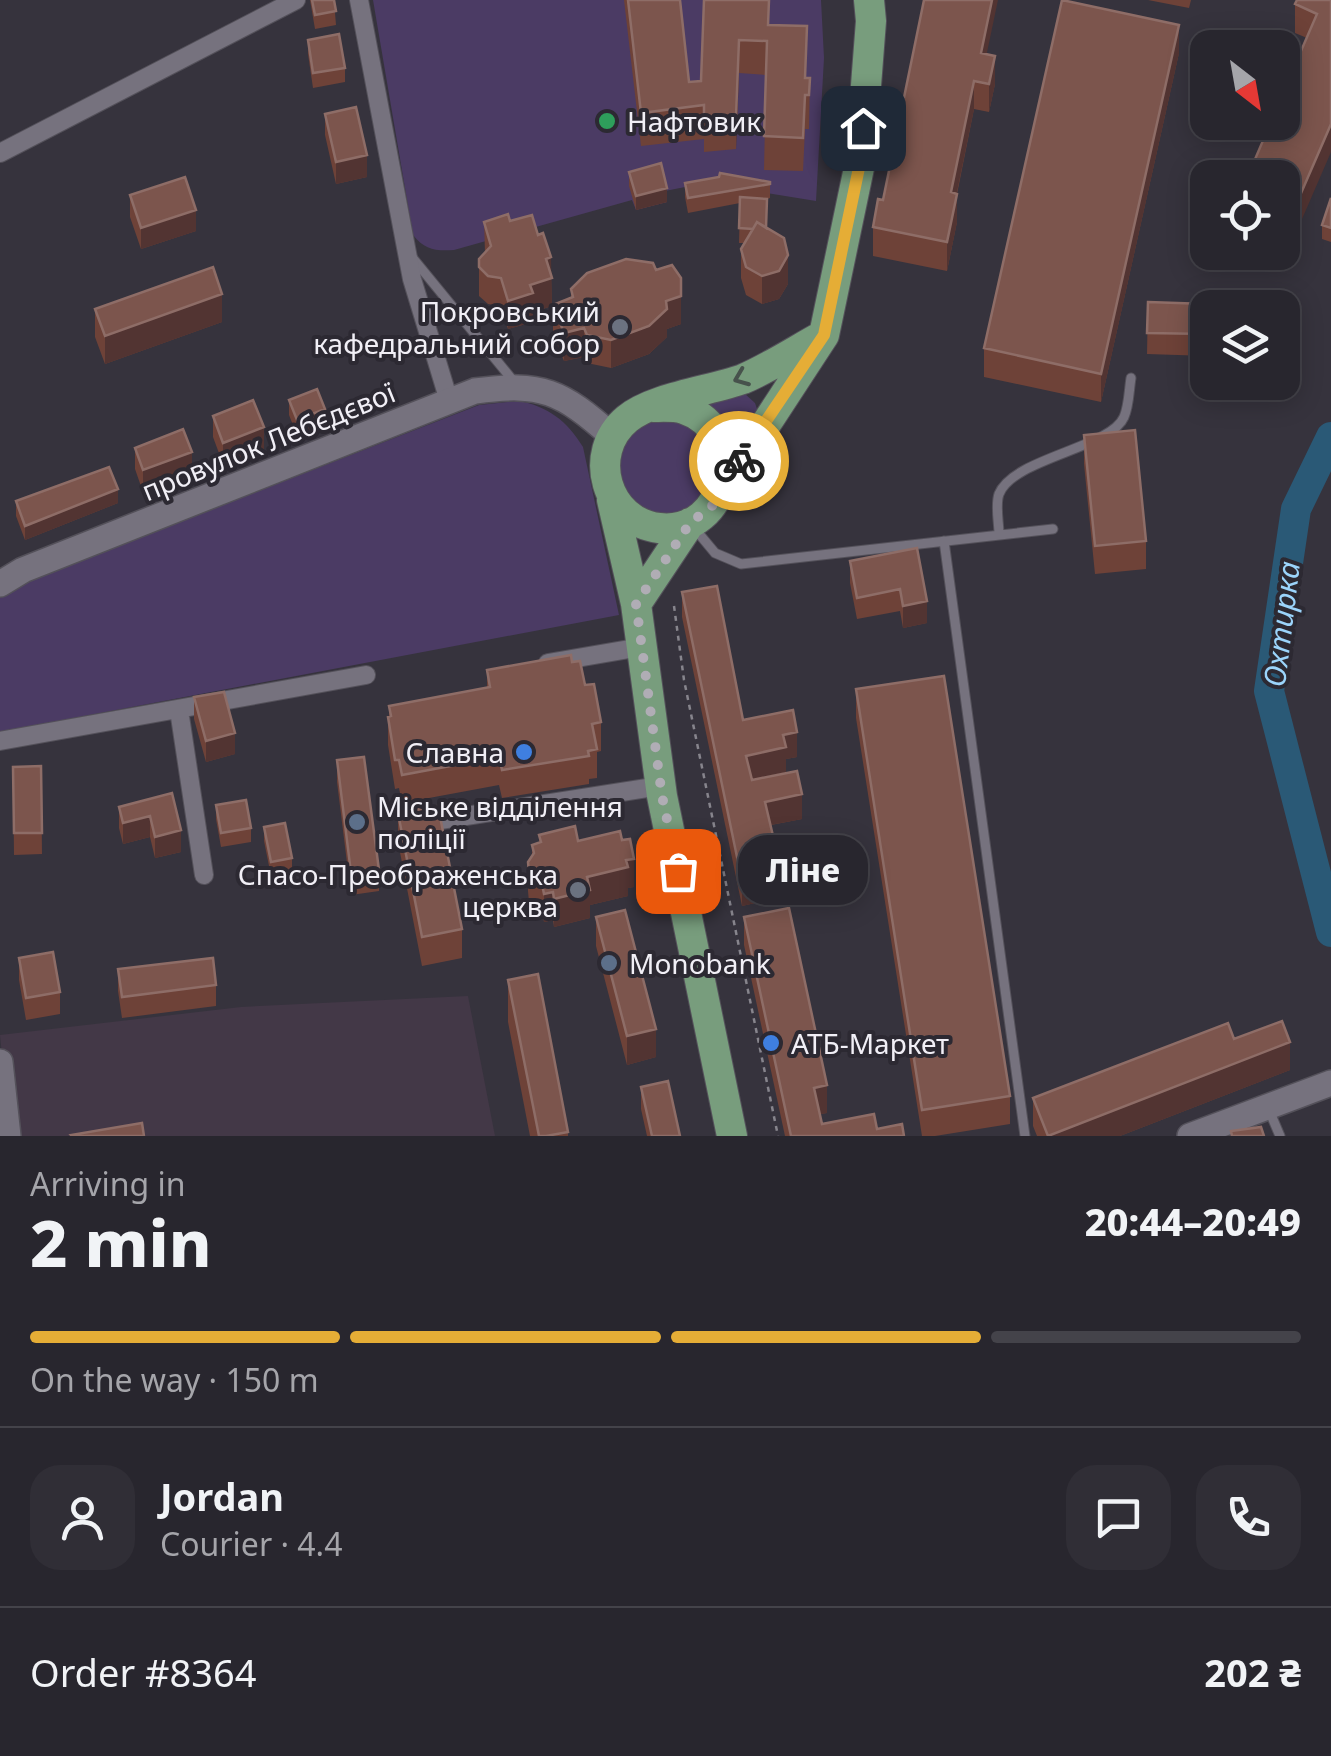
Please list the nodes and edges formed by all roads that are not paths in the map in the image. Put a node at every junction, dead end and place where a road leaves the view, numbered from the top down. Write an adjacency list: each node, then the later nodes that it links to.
1 (296, 0): 4 (street)
2 (359, 0): 5 (street)
3 (872, 7): 6 (main road)
4 (0, 153)
5 (406, 252): 8 (lane); 9 (street)
6 (824, 335): 10 (main road, one-way to 10); 12 (main road)
7 (1132, 378): 16 (lane)
8 (517, 385): 9 (street, провулок Лебєдєвої); 11 (street, провулок Лебєдєвої)
9 (448, 402): 18 (street, провулок Лебєдєвої)
10 (653, 407): 11 (main road); 12 (main road)
11 (612, 436): 13 (main road)
12 (724, 481): 14 (main road)
13 (612, 500): 14 (main road); 19 (main road)
14 (690, 523): 17 (lane); 19 (main road)
15 (1053, 529): 16 (lane)
16 (999, 534): 17 (lane)
17 (944, 540): 33 (lane)
18 (0, 584)
19 (636, 604): 20 (main road)
20 (642, 647): 21 (street); 25 (main road)
21 (523, 666)
22 (366, 676): 23 (street)
23 (179, 710): 24 (street); 27 (street)
24 (0, 741)
25 (660, 786): 26 (street); 32 (main road)
26 (421, 823)
27 (204, 876)
28 (0, 1062): 31 (street)
29 (1331, 1083): 30 (street)
30 (1268, 1107): 34 (street); 35 (lane)
31 (8, 1136)
32 (732, 1136)
33 (1025, 1136)
34 (1190, 1136)
35 (1280, 1136)

